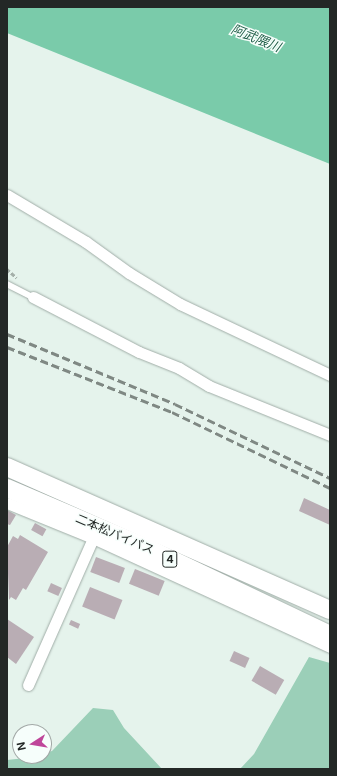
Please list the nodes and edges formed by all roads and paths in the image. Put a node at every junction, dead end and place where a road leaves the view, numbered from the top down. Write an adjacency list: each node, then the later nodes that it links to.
1 (7, 195): 4 (street)
2 (7, 284): 3 (lane)
3 (33, 297): 5 (street)
4 (330, 375)
5 (330, 435)
6 (7, 467): 10 (highway, 二本松バイパス / 4)
7 (7, 488): 11 (highway, 二本松バイパス / 4)
8 (7, 503): 9 (street)
9 (93, 538): 12 (street); 13 (street)
10 (330, 610)
11 (330, 634)
12 (330, 647)
13 (28, 685)

